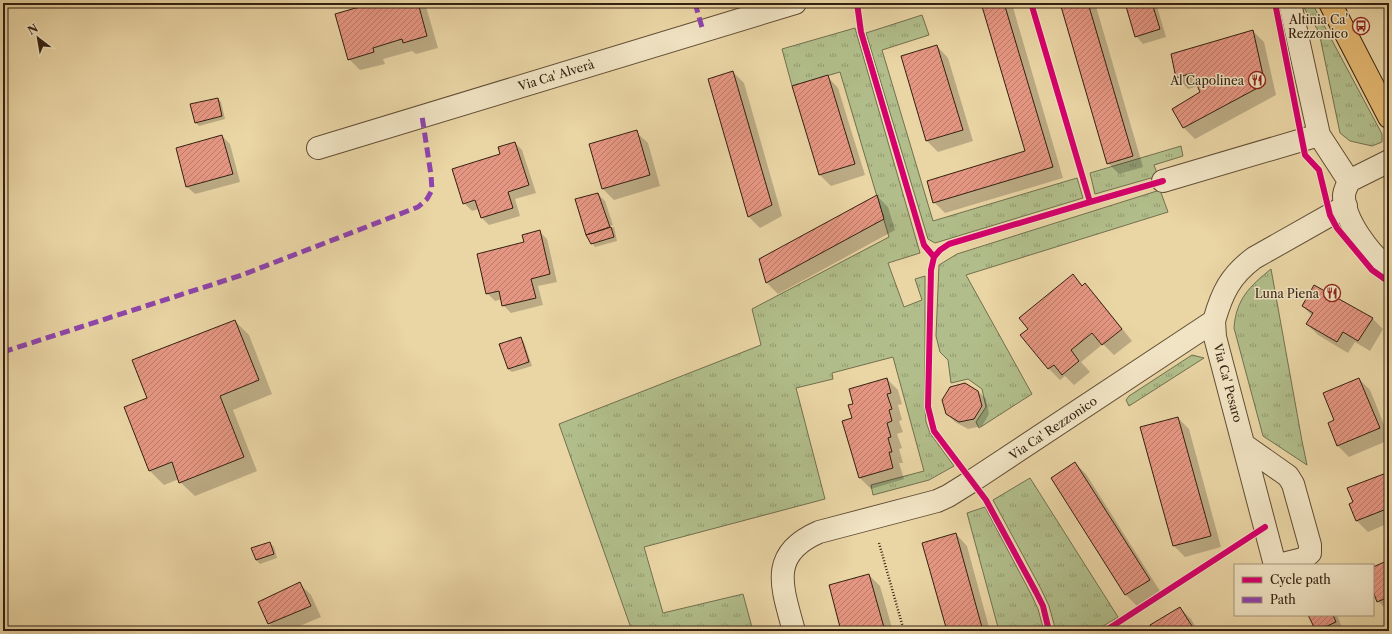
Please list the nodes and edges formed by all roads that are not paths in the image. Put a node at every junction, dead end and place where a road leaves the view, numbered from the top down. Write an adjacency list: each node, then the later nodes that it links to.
1 (795, 3): 6 (street, Via Ca' Alverà)
2 (1290, 3): 5 (street)
3 (1330, 3): 4 (main road)
4 (1389, 117)
5 (1319, 135): 8 (street); 9 (street)
6 (318, 148)
7 (1389, 161): 9 (street)
8 (1163, 181)
9 (1349, 181): 10 (street)
10 (1346, 206): 11 (street); 12 (street)
11 (1389, 268)
12 (1214, 321): 13 (street, Via Ca' Pesaro); 16 (street, Via Ca' Rezzonico)
13 (1244, 445): 14 (street, Via Ca' Pesaro); 15 (street)
14 (1275, 564)
15 (1283, 564)
16 (794, 631)

